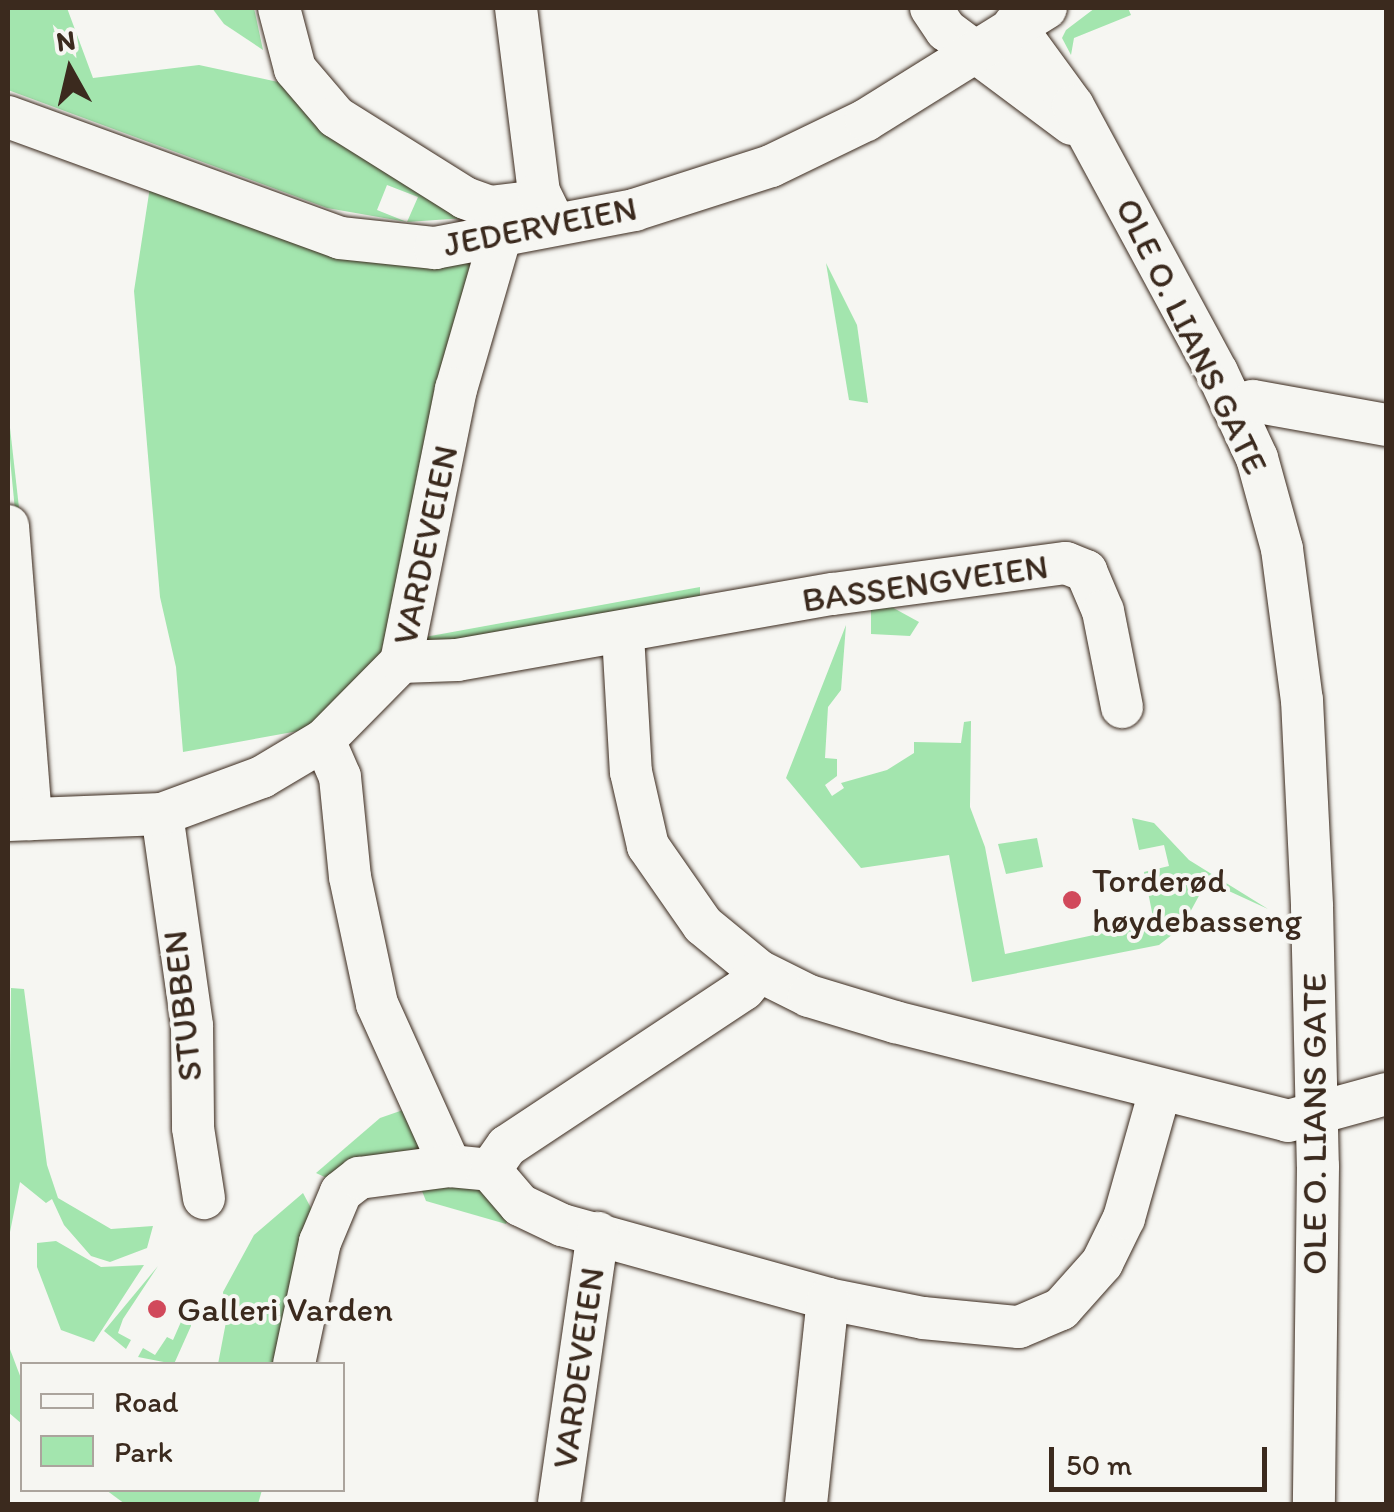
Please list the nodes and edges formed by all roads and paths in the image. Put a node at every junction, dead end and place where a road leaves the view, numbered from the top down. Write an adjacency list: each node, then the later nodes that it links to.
1 (279, 8): 8 (street)
2 (516, 8): 8 (street)
3 (931, 8): 5 (street, OLE O. LIANS GATE)
4 (1030, 16): 5 (street, JEDERVEIEN); 7 (street, OLE O. LIANS GATE)
5 (972, 49): 7 (street, OLE O. LIANS GATE); 8 (street, JEDERVEIEN)
6 (8, 117): 9 (street, JEDERVEIEN)
7 (1085, 132): 10 (street, OLE O. LIANS GATE)
8 (554, 223): 9 (street, JEDERVEIEN)
9 (500, 238): 14 (street, VARDEVEIEN)
10 (1233, 405): 11 (street); 22 (street, OLE O. LIANS GATE)
11 (1386, 425)
12 (8, 526): 18 (street)
13 (624, 635): 14 (street, BASSENGVEIEN); 15 (street, BASSENGVEIEN); 19 (street)
14 (401, 662): 16 (street, VARDEVEIEN)
15 (1122, 707)
16 (324, 740): 17 (street); 23 (street, VARDEVEIEN)
17 (162, 814): 18 (street); 24 (street, STUBBEN)
18 (19, 820)
19 (759, 971): 20 (street); 23 (street)
20 (1160, 1091): 22 (street); 26 (street, VARDEVEIEN)
21 (1386, 1094): 22 (street)
22 (1316, 1115): 30 (street, OLE O. LIANS GATE)
23 (470, 1168): 25 (street, VARDEVEIEN); 27 (street)
24 (204, 1198)
25 (598, 1233): 26 (street, VARDEVEIEN); 28 (street, VARDEVEIEN)
26 (828, 1298): 29 (street)
27 (294, 1362)
28 (559, 1503)
29 (806, 1504)
30 (1314, 1504)

